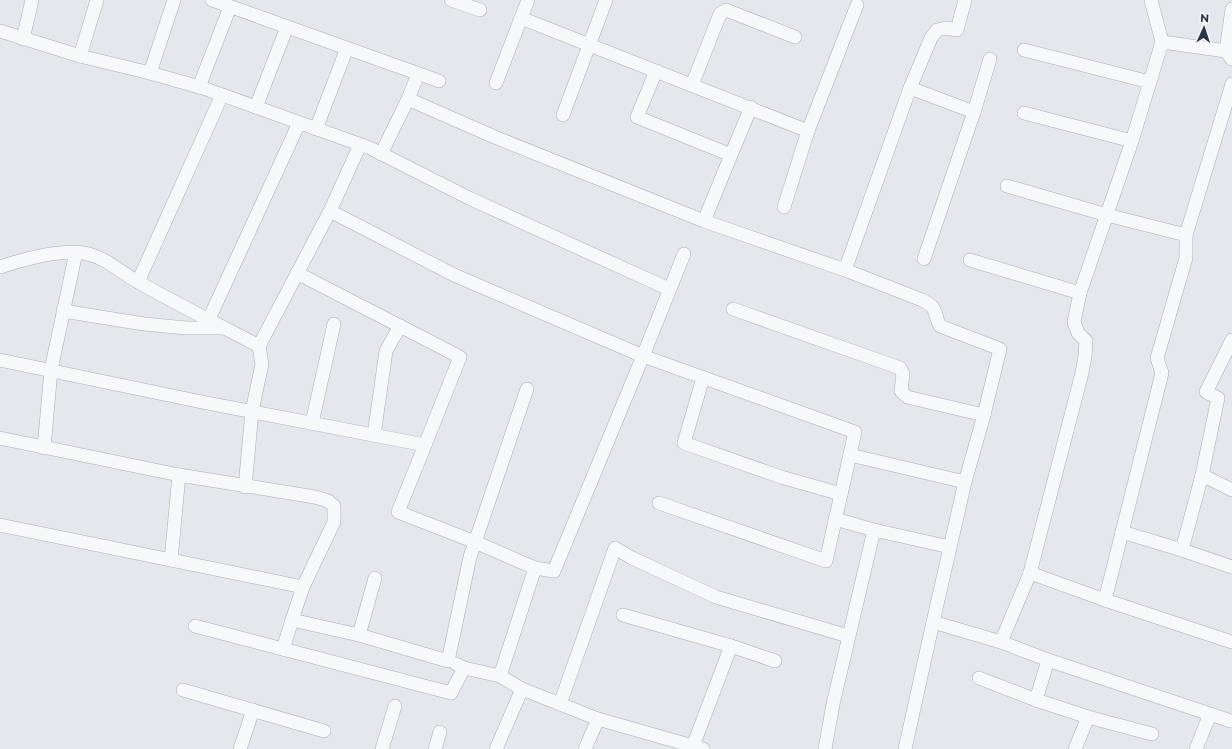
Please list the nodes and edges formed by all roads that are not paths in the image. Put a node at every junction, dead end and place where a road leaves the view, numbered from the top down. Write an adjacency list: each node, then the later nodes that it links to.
1 (32, 0): 18 (street)
2 (97, 0): 24 (street)
3 (174, 0): 27 (street)
4 (212, 0): 11 (street)
5 (452, 0): 13 (street)
6 (528, 0): 14 (street)
7 (606, 0): 20 (street)
8 (965, 0): 35 (street)
9 (1151, 0): 19 (street)
10 (857, 5): 45 (street)
11 (230, 7): 15 (street); 34 (street)
12 (1232, 9): 23 (street)
13 (480, 10)
14 (521, 18): 20 (street); 31 (street)
15 (287, 27): 21 (street); 38 (street)
16 (0, 31): 18 (street)
17 (795, 37): 33 (street)
18 (23, 39): 24 (street)
19 (1162, 42): 23 (street); 30 (street)
20 (589, 45): 26 (street); 42 (street)
21 (347, 48): 28 (street); 44 (street)
22 (1024, 50): 30 (street)
23 (1229, 55)
24 (80, 56): 27 (street)
25 (990, 59): 40 (street)
26 (656, 71): 33 (street); 49 (street)
27 (150, 73): 34 (street)
28 (418, 74): 29 (street); 37 (street)
29 (439, 81)
30 (1150, 82): 46 (street)
31 (496, 83)
32 (1232, 84): 55 (street)
33 (692, 85): 39 (street)
34 (199, 87): 36 (street)
35 (910, 88): 40 (street); 61 (street)
36 (222, 95): 38 (street); 63 (street)
37 (408, 99): 48 (street); 54 (street)
38 (256, 107): 43 (street)
39 (751, 108): 45 (street); 49 (street)
40 (974, 112): 58 (street)
41 (1024, 113): 46 (street)
42 (563, 115)
43 (299, 123): 44 (street); 68 (street)
44 (316, 129): 47 (street)
45 (808, 131): 51 (street)
46 (1132, 141): 53 (street)
47 (360, 145): 48 (street); 52 (street)
48 (382, 154): 64 (street)
49 (731, 155): 54 (street)
50 (1007, 186): 53 (street)
51 (784, 207)
52 (330, 211): 62 (street); 74 (street)
53 (1107, 215): 55 (street); 65 (street)
54 (704, 220): 61 (street)
55 (1186, 235): 97 (street)
56 (76, 252): 60 (street); 63 (street); 67 (street)
57 (684, 254): 64 (street)
58 (924, 259)
59 (970, 260): 65 (street)
60 (0, 267)
61 (845, 270): 80 (street)
62 (297, 273): 70 (street); 73 (street)
63 (138, 282): 68 (street)
64 (669, 289): 74 (street)
65 (1080, 293): 104 (street)
66 (733, 309): 80 (street)
67 (63, 311): 71 (street); 76 (street)
68 (208, 319): 71 (street)
69 (334, 324): 81 (street)
70 (400, 326): 82 (street); 84 (street)
71 (224, 328): 73 (street)
72 (1232, 340): 88 (street)
73 (259, 346): 79 (street)
74 (643, 356): 77 (street); 103 (street)
75 (0, 360): 76 (street)
76 (52, 370): 79 (street); 85 (street)
77 (703, 378): 86 (street); 92 (street)
78 (527, 389): 98 (street)
79 (252, 411): 81 (street); 90 (street)
80 (984, 415): 89 (street)
81 (312, 423): 82 (street)
82 (374, 435): 84 (street)
83 (0, 438): 85 (street)
84 (425, 445): 98 (street)
85 (44, 448): 87 (street)
86 (850, 456): 89 (street); 92 (street)
87 (179, 475): 90 (street); 101 (street)
88 (1202, 475): 91 (street); 100 (street)
89 (964, 482): 99 (street)
90 (245, 487): 106 (street)
91 (1232, 490)
92 (841, 494): 94 (street)
93 (659, 504): 94 (street)
94 (835, 519): 96 (street)
95 (0, 525): 101 (street)
96 (874, 530): 99 (street); 113 (street)
97 (1122, 532): 100 (street); 107 (street)
98 (475, 542): 103 (street); 119 (street)
99 (950, 547): 110 (street)
100 (1182, 550): 102 (street)
101 (171, 560): 106 (street)
102 (1232, 567)
103 (535, 568): 122 (street)
104 (1030, 573): 107 (street); 114 (street)
105 (374, 578): 112 (street)
106 (303, 587): 109 (street)
107 (1105, 600): 115 (street)
108 (623, 615): 116 (street)
109 (292, 620): 112 (street); 117 (street)
110 (933, 622): 114 (street); 144 (street)
111 (195, 626): 117 (street)
112 (358, 635): 119 (street)
113 (848, 636): 127 (street); 143 (street)
114 (1001, 642): 118 (street)
115 (1232, 642)
116 (732, 646): 120 (street); 137 (street)
117 (283, 649): 121 (street)
118 (1048, 660): 126 (street); 130 (street)
119 (448, 661): 121 (street)
120 (775, 661)
121 (464, 668): 122 (street)
122 (500, 676): 124 (street)
123 (979, 678): 126 (street)
124 (522, 689): 127 (street); 141 (street)
125 (184, 690): 129 (street)
126 (1036, 700): 131 (street)
127 (560, 704): 132 (street)
128 (395, 706): 139 (street)
129 (253, 710): 134 (street); 138 (street)
130 (1210, 714): 133 (street); 146 (street)
131 (1088, 717): 136 (street); 145 (street)
132 (598, 719): 137 (street); 142 (street)
133 (1231, 721)
134 (324, 731)
135 (440, 732): 140 (street)
136 (1152, 734)
137 (698, 748)
138 (240, 749)
139 (382, 749)
140 (435, 749)
141 (496, 749)
142 (585, 749)
143 (825, 749)
144 (905, 749)
145 (1075, 749)
146 (1196, 749)

